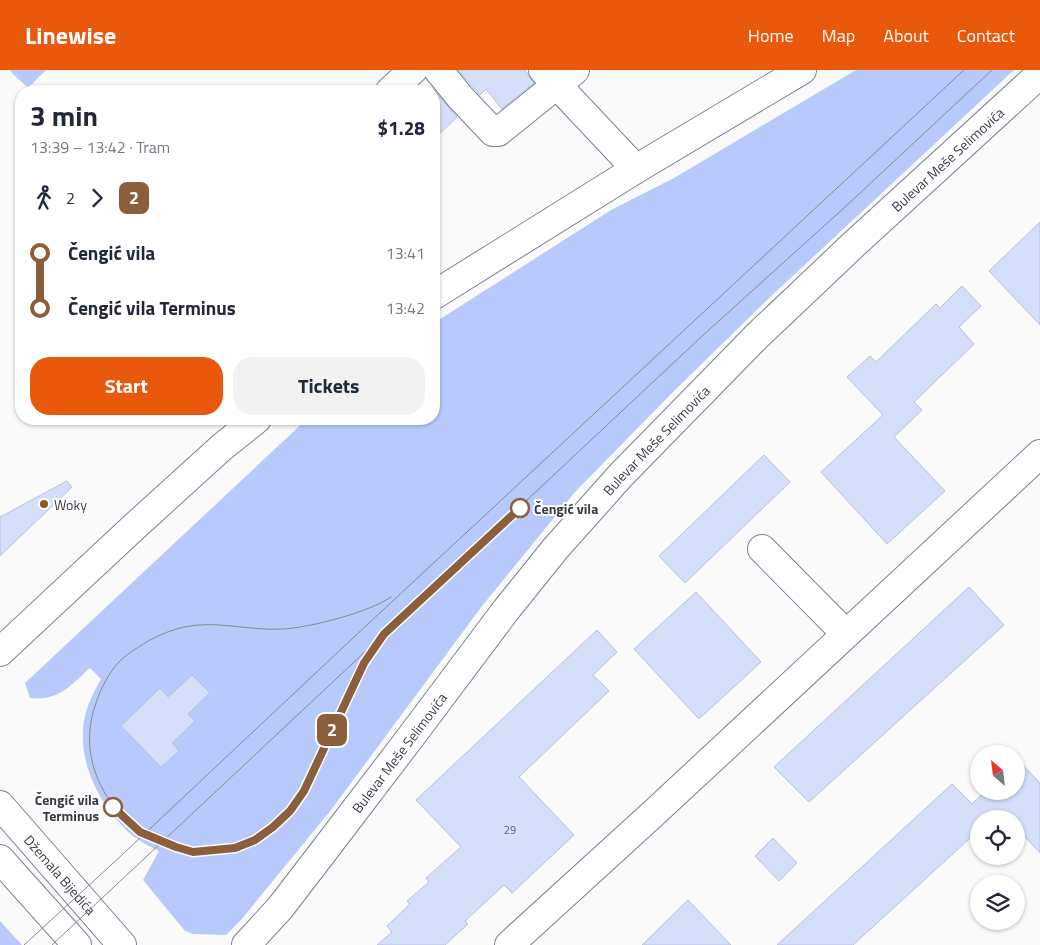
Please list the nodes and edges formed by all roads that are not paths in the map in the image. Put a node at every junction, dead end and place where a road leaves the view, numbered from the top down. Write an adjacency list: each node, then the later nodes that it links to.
1 (413, 70): 6 (main road)
2 (438, 70): 5 (main road)
3 (802, 70): 7 (main road)
4 (1040, 74): 19 (main road, Bulevar Meše Selimovića)
5 (558, 75): 7 (main road)
6 (397, 85)
7 (636, 169): 8 (main road)
8 (440, 291)
9 (250, 425): 13 (main road)
10 (1040, 454): 12 (main road)
11 (762, 549): 12 (main road)
12 (846, 634): 16 (main road)
13 (0, 652)
14 (0, 805): 18 (main road, Džemala Bijedića)
15 (0, 859): 17 (main road)
16 (531, 925): 20 (main road); 21 (main road)
17 (77, 945)
18 (122, 945)
19 (246, 945)
20 (488, 945)
21 (509, 945)

